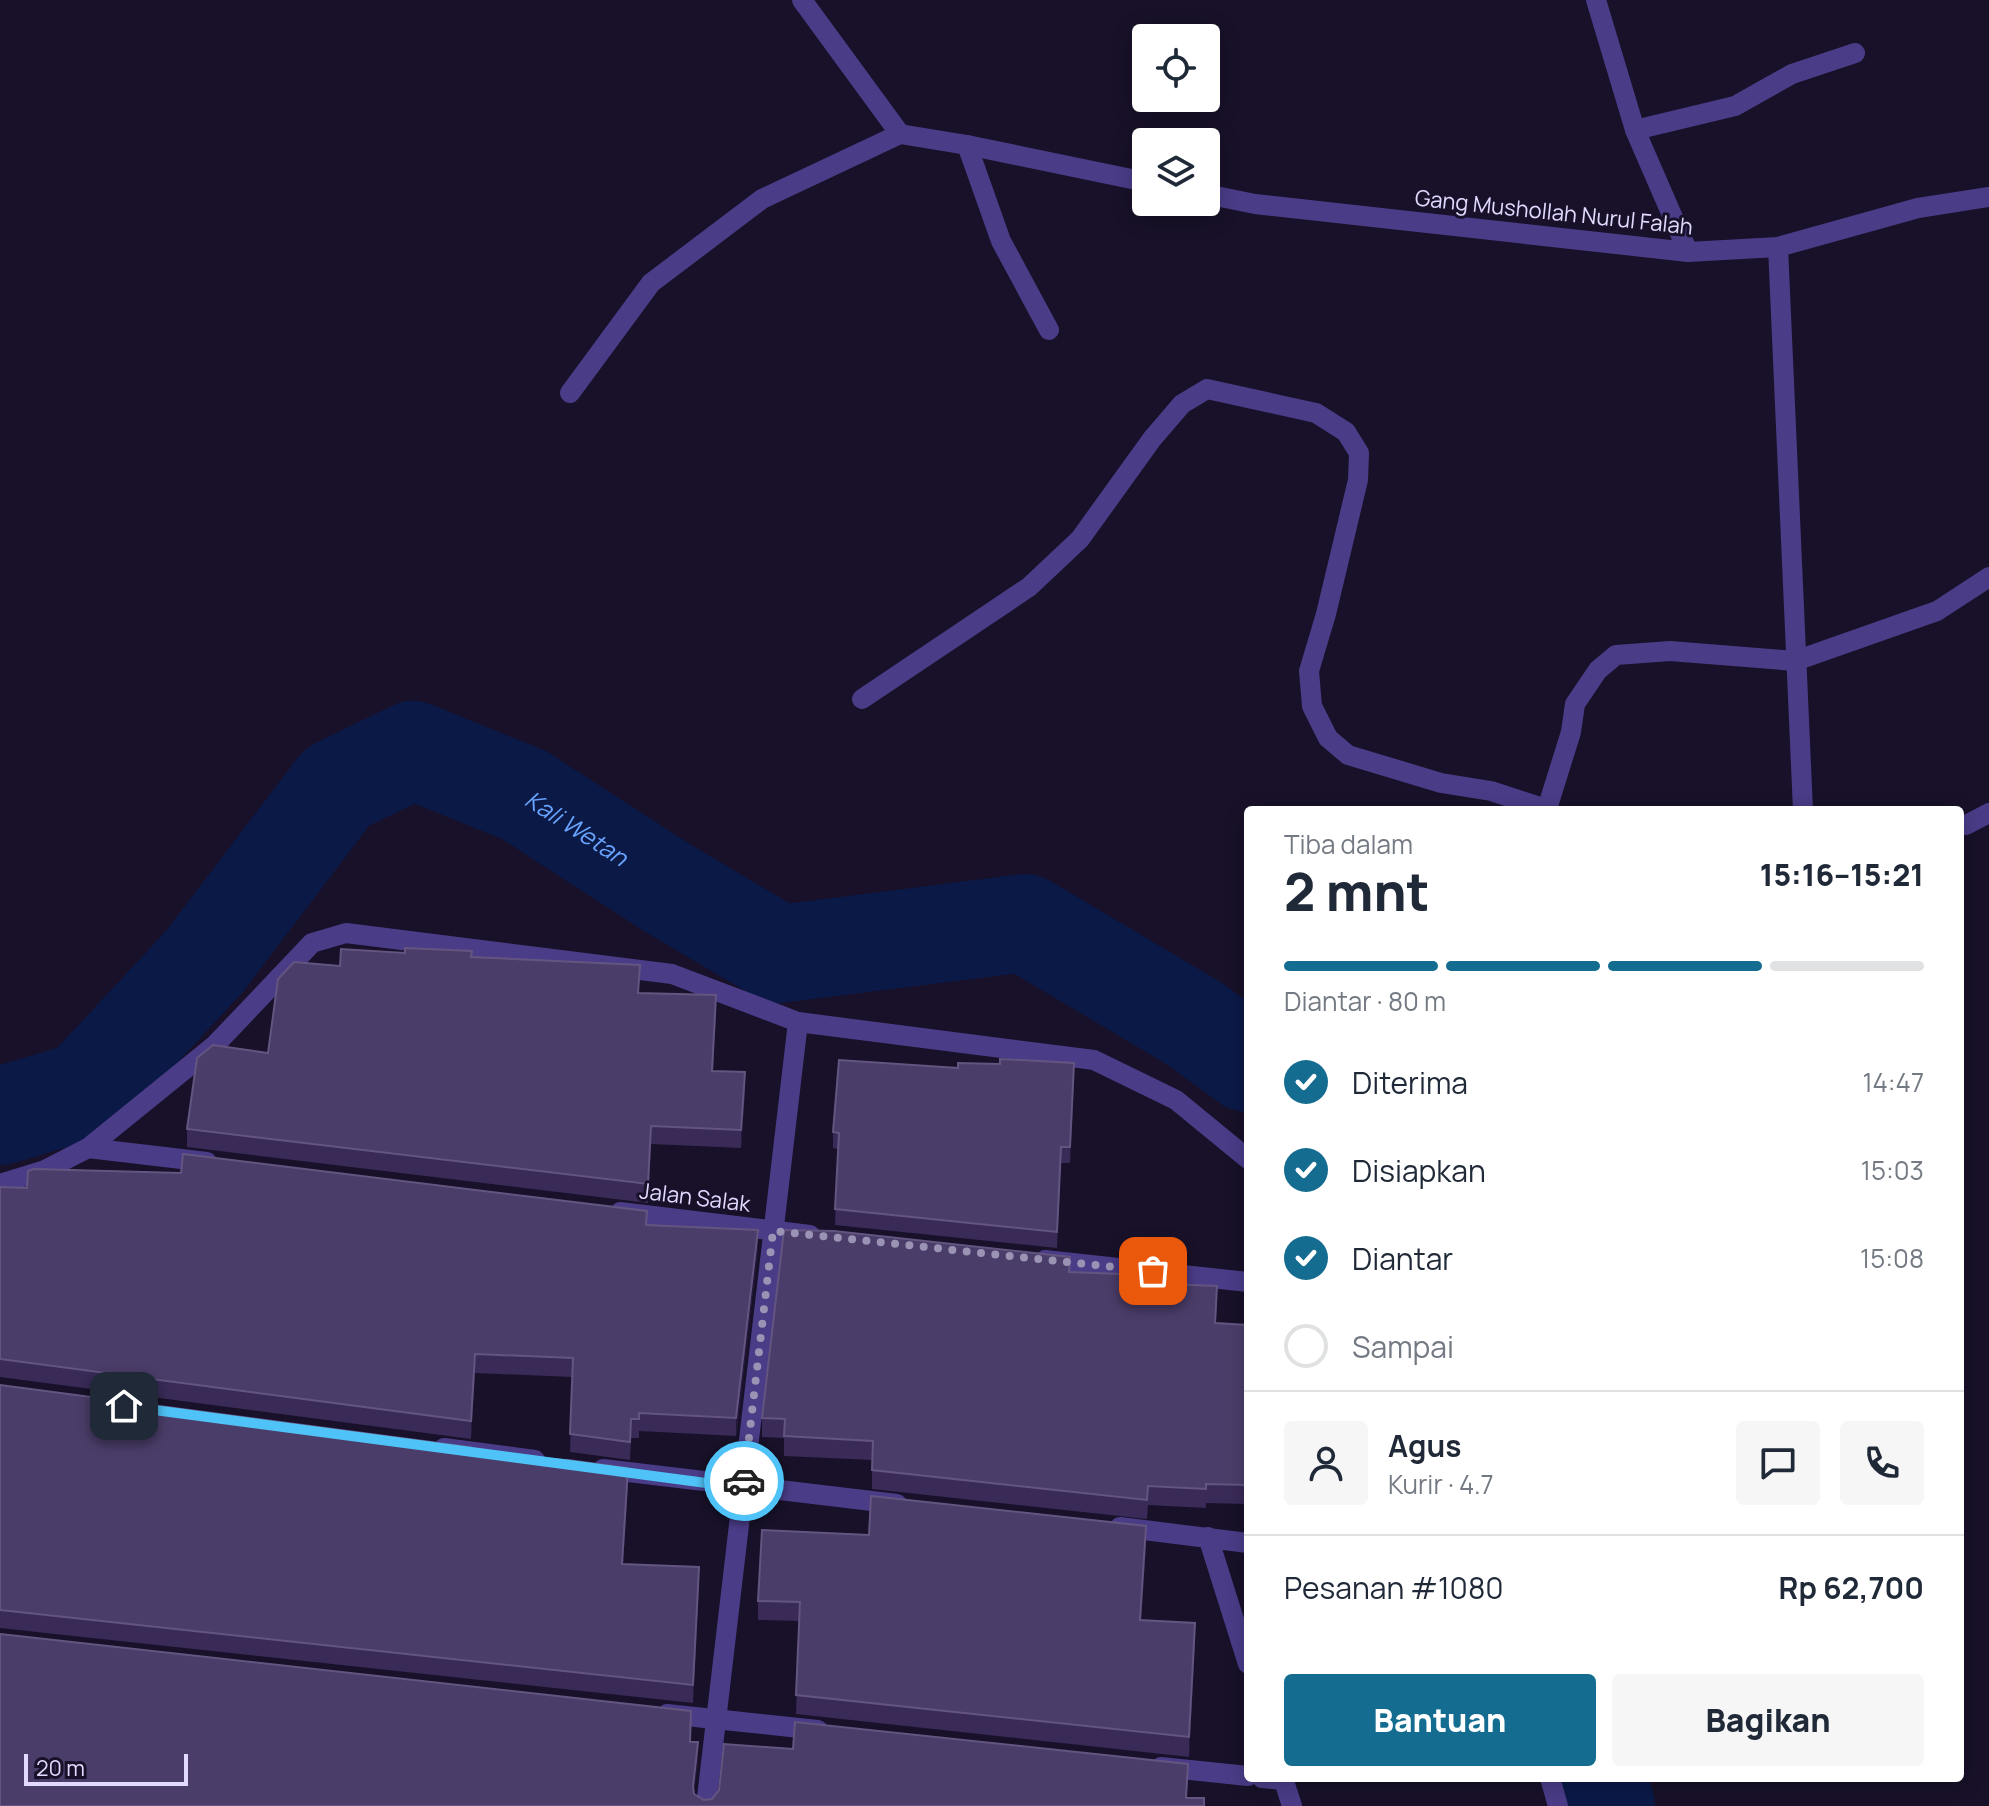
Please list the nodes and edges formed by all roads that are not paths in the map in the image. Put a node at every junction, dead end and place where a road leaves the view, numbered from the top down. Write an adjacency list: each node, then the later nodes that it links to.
1 (802, 0): 5 (street)
2 (1596, 0): 4 (street)
3 (1855, 53): 4 (street)
4 (1635, 130): 11 (street)
5 (900, 134): 6 (street); 13 (street)
6 (967, 145): 7 (street); 12 (street)
7 (1132, 179)
8 (1220, 197): 11 (street, Gang Mushollah Nurul Falah)
9 (1989, 197): 10 (street, Gang Mushollah Nurul Falah)
10 (1778, 247): 11 (street, Gang Mushollah Nurul Falah); 15 (street)
11 (1688, 252)
12 (1049, 330)
13 (570, 393)
14 (1989, 577): 15 (street)
15 (1795, 661): 18 (street); 19 (street)
16 (862, 699): 17 (street)
17 (1536, 806)
18 (1549, 806)
19 (1803, 806)
20 (1989, 813): 21 (street)
21 (1964, 825)
22 (798, 1022): 23 (street); 24 (street); 28 (street)
23 (88, 1148): 25 (street); 26 (street)
24 (1244, 1156)
25 (228, 1165)
26 (0, 1184)
27 (602, 1210): 28 (street, Jalan Salak)
28 (773, 1231): 29 (street, Jalan Salak); 35 (street)
29 (837, 1238)
30 (1026, 1258): 31 (street)
31 (1244, 1282)
32 (427, 1446): 33 (street)
33 (554, 1463)
34 (585, 1467): 35 (street)
35 (744, 1488): 36 (street); 42 (street)
36 (914, 1506)
37 (1100, 1525): 38 (street)
38 (1208, 1537): 39 (street); 40 (street)
39 (1244, 1542)
40 (1244, 1651)
41 (654, 1712): 42 (street)
42 (716, 1719): 43 (street); 48 (street)
43 (841, 1733)
44 (1138, 1765): 45 (street)
45 (1244, 1776)
46 (1285, 1782): 49 (street)
47 (1551, 1782): 50 (street)
48 (706, 1806)
49 (1292, 1806)
50 (1558, 1806)

